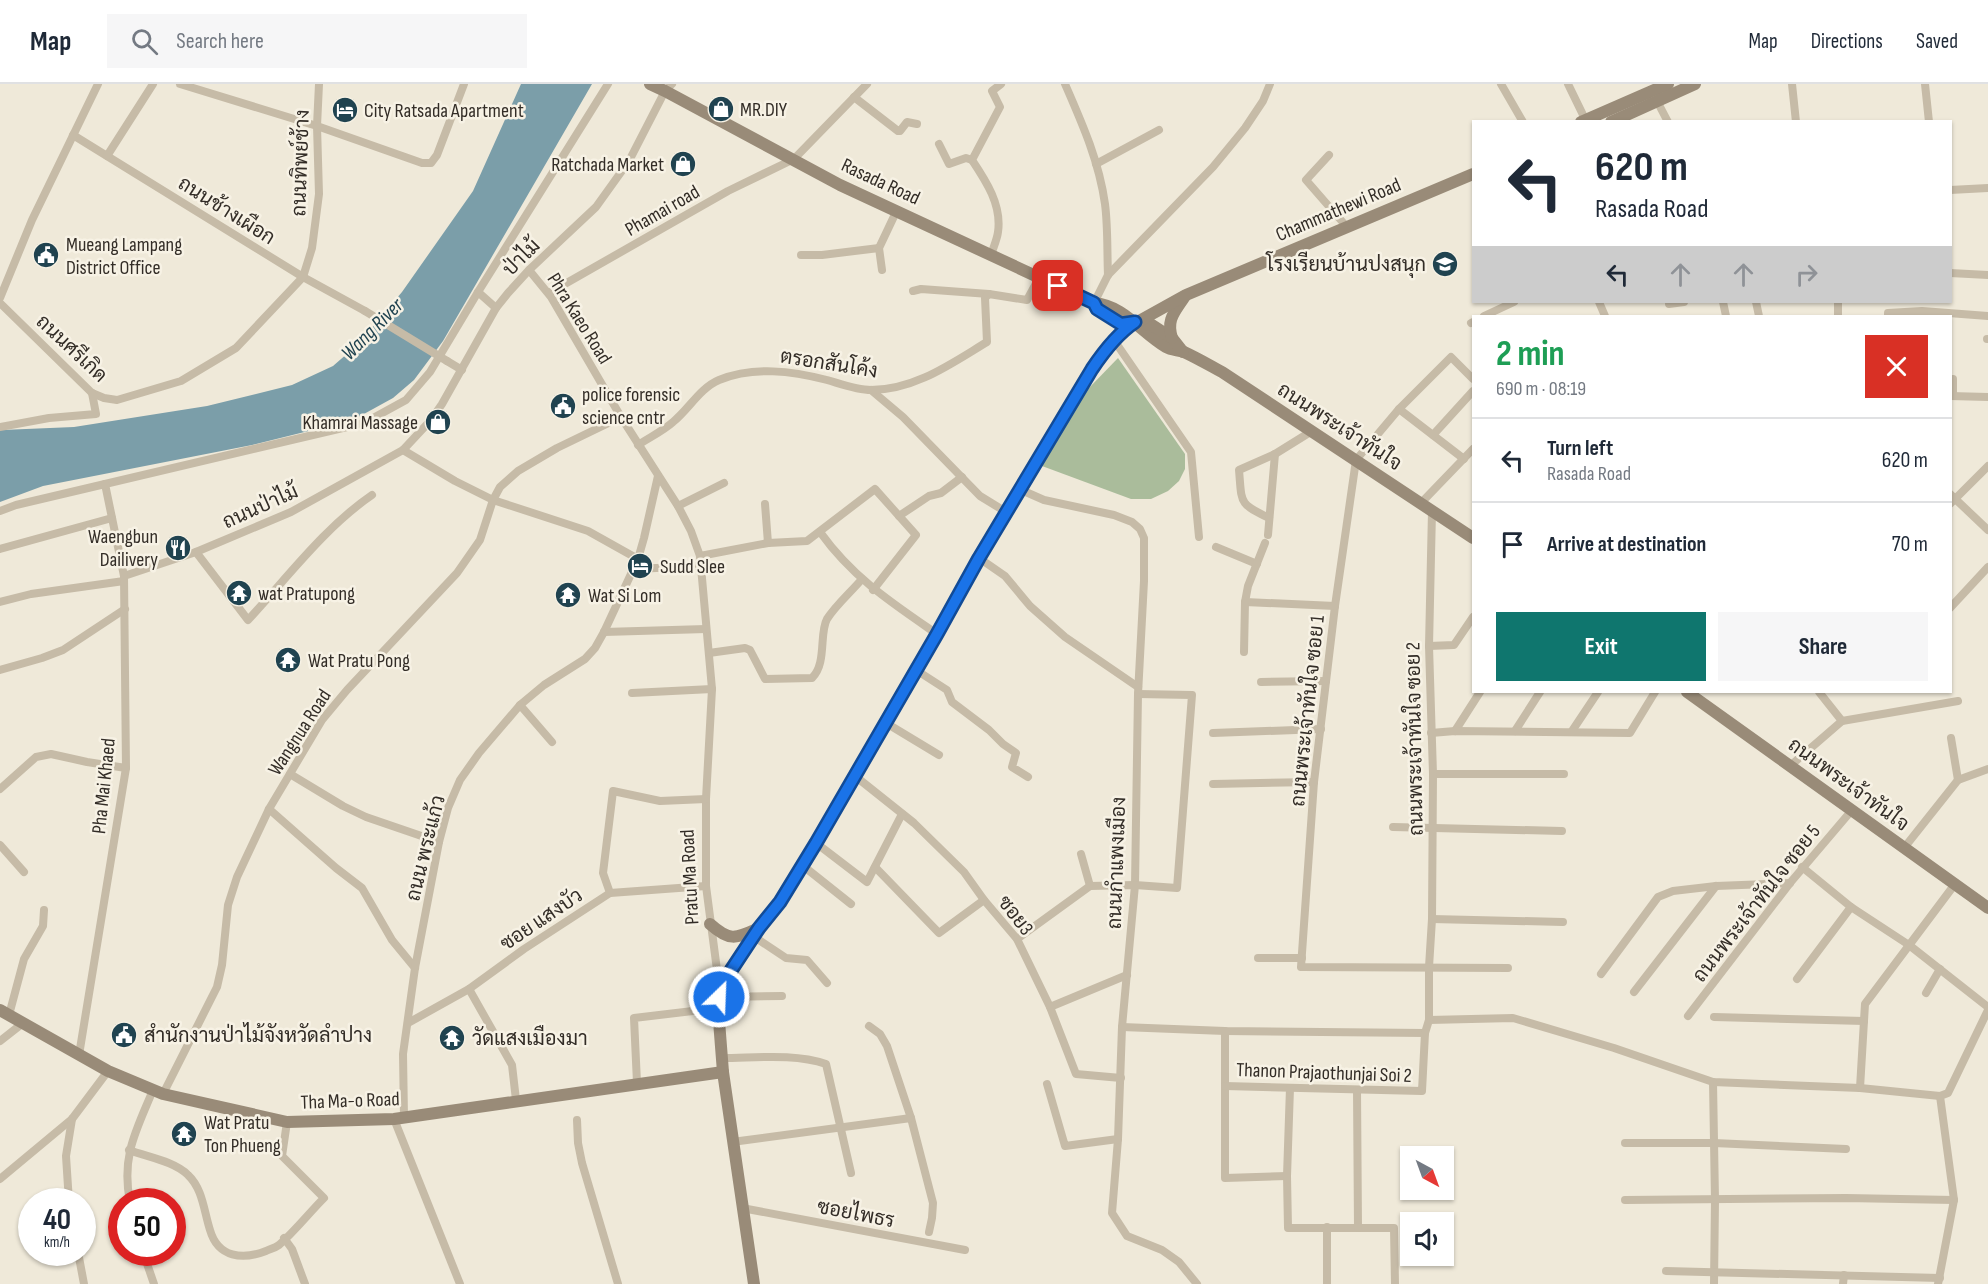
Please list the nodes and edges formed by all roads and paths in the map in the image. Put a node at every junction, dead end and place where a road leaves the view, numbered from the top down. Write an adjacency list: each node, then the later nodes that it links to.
1 (98, 84): 29 (street)
2 (153, 84): 32 (street)
3 (180, 84): 27 (street)
4 (319, 84): 27 (street, ถนนทิพย์ช้าง)
5 (464, 84): 27 (street)
6 (608, 84): 52 (street)
7 (867, 84): 18 (street)
8 (1001, 84): 34 (street)
9 (1065, 84): 35 (street)
10 (1270, 84): 47 (street)
11 (1501, 84): 20 (street)
12 (1568, 84): 21 (street)
13 (1668, 84): 21 (street)
14 (1695, 84): 19 (street)
15 (1792, 84): 24 (street)
16 (1925, 84): 25 (street)
17 (661, 86): 33 (street, Rasada Road); 44 (street, ป่าไม้)
18 (854, 97): 26 (street); 33 (street)
19 (1657, 101): 22 (street); 23 (street)
20 (1522, 120)
21 (1583, 120)
22 (1615, 120)
23 (1667, 120)
24 (1796, 120)
25 (1929, 120)
26 (917, 124)
27 (317, 126): 49 (street, ถนนทิพย์ช้าง)
28 (1159, 130): 35 (street)
29 (73, 135): 32 (street, ถนนช้างเผือก); 56 (street)
30 (939, 144): 34 (street)
31 (1329, 155): 40 (street)
32 (107, 156): 49 (street, ถนนช้างเผือก)
33 (794, 159): 39 (street, Rasada Road); 53 (street, Phamai road)
34 (972, 160): 43 (street)
35 (1096, 164): 47 (street)
36 (1472, 174): 40 (street, Chammathewi Road)
37 (1988, 188): 38 (street)
38 (1952, 190)
39 (897, 210): 41 (street); 43 (street, Rasada Road)
40 (1346, 226): 55 (street, Chammathewi Road)
41 (879, 248): 42 (street); 45 (street)
42 (801, 255)
43 (991, 255): 50 (street, Rasada Road)
44 (529, 270): 53 (street, Phra Kaeo Road); 63 (street, ป่าไม้)
45 (882, 270)
46 (1952, 273): 48 (street)
47 (1108, 275): 58 (street)
48 (1988, 275)
49 (303, 277): 73 (street, ถนนช้างเผือก, bridge); 78 (street, ถนนศรีเกิด)
50 (1039, 278): 54 (street); 58 (street, Rasada Road)
51 (913, 291): 54 (street)
52 (478, 292): 63 (street); 96 (street)
53 (549, 293): 82 (street, Phra Kaeo Road)
54 (989, 294): 76 (street, ตรอกสันโค้ง)
55 (1186, 296): 68 (street, Chammathewi Road); 69 (street)
56 (0, 298)
57 (0, 303): 78 (street, ถนนศรีเกิด)
58 (1094, 303): 68 (street, Rasada Road)
59 (1512, 303): 65 (street)
60 (1676, 303): 62 (street)
61 (1921, 303): 64 (street)
62 (1669, 304)
63 (496, 308): 73 (street, ป่าไม้)
64 (1922, 311): 66 (street); 67 (street)
65 (1486, 315)
66 (1888, 315)
67 (1988, 316)
68 (1135, 322): 69 (street, ถนนพระเจ้าทันใจ); 70 (street); 71 (street, ถนนพระเจ้าทันใจ); 72 (street)
69 (1172, 338): 71 (street, ถนนพระเจ้าทันใจ)
70 (1118, 346): 72 (street); 112 (street)
71 (1183, 352): 84 (street, ถนนพระเจ้าทันใจ)
72 (1092, 369): 97 (street)
73 (462, 370): 87 (street, ป่าไม้)
74 (1472, 378): 81 (street)
75 (1953, 379): 79 (street)
76 (871, 390): 86 (street, ตรอกสันโค้ง); 94 (street)
77 (1472, 392): 85 (street)
78 (92, 393): 83 (street)
79 (1952, 396): 80 (street)
80 (1988, 397)
81 (1399, 409): 85 (street); 91 (street)
82 (621, 417): 86 (street, Phra Kaeo Road); 100 (street, Wangnua Road)
83 (0, 428)
84 (1312, 431): 89 (street); 91 (street, ถนนพระเจ้าทันใจ)
85 (1432, 435): 90 (street)
86 (638, 445): 93 (street, Phra Kaeo Road)
87 (403, 450): 100 (street); 117 (street, ถนนป่าไม้)
88 (1472, 450): 90 (street)
89 (1275, 454): 108 (street); 108 (street)
90 (1464, 459): 101 (street)
91 (1356, 460): 101 (street, ถนนพระเจ้าทันใจ); 130 (street, ถนนพระเจ้าทันใจ ซอย 1)
92 (1988, 465): 99 (street)
93 (658, 476): 103 (street, Pratu Ma Road); 120 (street, ถนน พระแก้ว)
94 (962, 477): 106 (street); 107 (street)
95 (724, 483): 103 (street)
96 (105, 484): 104 (street); 109 (street, Pha Mai Khaed)
97 (1019, 489): 106 (street); 145 (street, ถนนกำแพงเมือง)
98 (372, 495): 117 (street)
99 (1952, 499): 110 (street)
100 (493, 500): 120 (street); 169 (street, Wangnua Road)
101 (1421, 503): 105 (street, ถนนพระเจ้าทันใจ)
102 (765, 504): 114 (street)
103 (678, 506): 118 (street, Pratu Ma Road)
104 (0, 511)
105 (1432, 511): 113 (street, ถนนพระเจ้าทันใจ); 137 (street, ถนนพระเจ้าทันใจ ซอย 2)
106 (1006, 512): 119 (street)
107 (899, 516): 111 (street); 127 (street)
108 (1269, 518): 121 (street)
109 (112, 519): 116 (street); 125 (street, Pha Mai Khaed)
110 (1988, 530)
111 (820, 532): 114 (street); 126 (street)
112 (1199, 537)
113 (1472, 537)
114 (768, 543): 118 (street)
115 (1216, 547): 121 (street)
116 (0, 549)
117 (196, 552): 125 (street, ถนนป่าไม้)
118 (700, 556): 122 (street, Pratu Ma Road)
119 (979, 558): 136 (street); 145 (street)
120 (638, 559): 124 (street, ถนน พระแก้ว)
121 (1257, 564): 129 (street)
122 (701, 566): 124 (street); 134 (street, Pratu Ma Road)
123 (1988, 567): 131 (street)
124 (634, 569): 135 (street, ถนน พระแก้ว)
125 (124, 578): 128 (street, ถนนป่าไม้); 132 (street, Pha Mai Khaed)
126 (862, 579): 127 (street); 139 (street)
127 (873, 590): 136 (street)
128 (0, 602)
129 (1245, 602): 130 (street); 138 (street)
130 (1335, 606): 142 (street, ถนนพระเจ้าทันใจ ซอย 1)
131 (1952, 607)
132 (125, 609): 140 (street); 167 (street, Pha Mai Khaed)
133 (1472, 618): 137 (street)
134 (706, 629): 135 (street); 139 (street, Pratu Ma Road)
135 (604, 632): 154 (street, ถนน พระแก้ว)
136 (937, 634): 141 (street)
137 (1429, 646): 162 (street, ถนนพระเจ้าทันใจ ซอย 2)
138 (1244, 652)
139 (709, 653): 144 (street, Pratu Ma Road)
140 (0, 670)
141 (916, 670): 156 (street); 173 (street)
142 (1326, 681): 143 (street); 157 (street, ถนนพระเจ้าทันใจ ซอย 1)
143 (1261, 682)
144 (712, 689): 146 (street); 178 (street, Pratu Ma Road)
145 (1138, 690): 196 (street, ถนนกำแพงเมือง); 196 (street)
146 (632, 693)
147 (1479, 693): 158 (street)
148 (1539, 693): 159 (street)
149 (1597, 693): 160 (street)
150 (1654, 693): 160 (street)
151 (1688, 693): 166 (street, ถนนพระเจ้าทันใจ)
152 (1820, 693): 155 (street)
153 (1958, 701): 155 (street)
154 (520, 705): 164 (street); 185 (street, ถนน พระแก้ว)
155 (1842, 721): 166 (street)
156 (886, 723): 165 (street); 172 (street)
157 (1321, 729): 161 (street); 175 (street, ถนนพระเจ้าทันใจ ซอย 1)
158 (1455, 731): 159 (street); 162 (street)
159 (1515, 731): 160 (street)
160 (1572, 731)
161 (1213, 733)
162 (1431, 733): 170 (street, ถนนพระเจ้าทันใจ ซอย 2)
163 (1951, 738): 174 (street)
164 (552, 742)
165 (939, 755)
166 (1790, 766): 180 (street, ถนนพระเจ้าทันใจ)
167 (126, 768): 177 (street); 242 (street, Pha Mai Khaed)
168 (1988, 769): 174 (street)
169 (290, 774): 179 (street, Wangnua Road); 185 (street)
170 (1433, 774): 171 (street); 183 (street, ถนนพระเจ้าทันใจ ซอย 2)
171 (1564, 774)
172 (855, 776): 181 (street, ซอย3); 186 (street)
173 (1028, 777)
174 (1958, 780): 188 (street)
175 (1314, 783): 176 (street); 213 (street, ถนนพระเจ้าทันใจ ซอย 1)
176 (1213, 784)
177 (0, 789)
178 (706, 799): 197 (street, Pratu Ma Road); 200 (street)
179 (269, 809): 215 (street); 254 (street, Wangnua Road)
180 (1852, 810): 188 (street, ถนนพระเจ้าทันใจ); 192 (street, ถนนพระเจ้าทันใจ ซอย 5)
181 (902, 814): 191 (street); 201 (street, ซอย3)
182 (1393, 827): 183 (street)
183 (1431, 828): 184 (street); 206 (street, ถนนพระเจ้าทันใจ ซอย 2)
184 (1562, 831)
185 (439, 842): 215 (street, ถนน พระแก้ว)
186 (816, 843): 190 (street); 191 (street)
187 (0, 844): 193 (street)
188 (1904, 848): 195 (street, ถนนพระเจ้าทันใจ)
189 (1081, 854): 198 (street)
190 (802, 865): 202 (street); 209 (street)
191 (875, 867): 201 (street)
192 (1802, 867): 194 (street, ถนนพระเจ้าทันใจ ซอย 5); 203 (street)
193 (24, 872)
194 (1790, 883): 199 (street); 231 (street, ถนนพระเจ้าทันใจ ซอย 5)
195 (1955, 884): 204 (street, ถนนพระเจ้าทันใจ); 211 (street)
196 (1135, 885): 198 (street); 219 (street, ถนนกำแพงเมือง)
197 (706, 886): 200 (street, ซอย แสงบัว); 208 (street, Pratu Ma Road)
198 (1090, 886): 210 (street)
199 (1716, 886): 218 (street); 224 (street)
200 (610, 893): 223 (street, ซอย แสงบัว)
201 (984, 900): 210 (street, ซอย3)
202 (851, 904)
203 (1851, 907): 211 (street); 220 (street)
204 (1988, 908)
205 (44, 910): 230 (street)
206 (1432, 919): 207 (street); 214 (street, ถนนพระเจ้าทันใจ ซอย 2)
207 (1563, 922)
208 (710, 924): 209 (street); 222 (street, Pratu Ma Road)
209 (756, 932): 221 (street); 222 (street)
210 (1017, 939): 228 (street, ซอย3)
211 (1909, 945): 217 (street); 234 (street)
212 (1258, 958): 213 (street)
213 (1301, 963): 214 (street)
214 (1429, 967): 216 (street); 233 (street, ถนนพระเจ้าทันใจ ซอย 2)
215 (415, 968): 236 (street, ถนน พระแก้ว)
216 (1508, 968)
217 (1940, 969): 225 (street); 229 (street)
218 (1601, 974)
219 (1126, 975): 228 (street); 238 (street, ถนนกำแพงเมือง)
220 (1797, 980)
221 (827, 983)
222 (722, 984): 227 (street, Pratu Ma Road)
223 (469, 989): 236 (street, ซอย แสงบัว); 256 (street)
224 (1634, 992)
225 (1926, 993)
226 (782, 996): 227 (street)
227 (718, 1003): 243 (street, Pratu Ma Road); 248 (street)
228 (1050, 1007): 246 (street, ซอย3)
229 (1988, 1008): 255 (street)
230 (4, 1012): 235 (street, Tha Ma-o Road)
231 (1688, 1017)
232 (1714, 1017): 234 (street)
233 (1429, 1020): 240 (street, ถนนพระเจ้าทันใจ ซอย 2); 247 (street)
234 (1864, 1021): 252 (street)
235 (23, 1023): 241 (street); 242 (street, Tha Ma-o Road)
236 (408, 1023): 259 (street, ถนน พระแก้ว)
237 (869, 1026): 257 (street)
238 (1122, 1027): 239 (street); 246 (street, ถนนกำแพงเมือง)
239 (1225, 1031): 240 (street); 250 (street)
240 (1425, 1033): 253 (street, Thanon Prajaothunjai Soi 2)
241 (0, 1041)
242 (79, 1055): 244 (street, Tha Ma-o Road)
243 (722, 1058): 245 (street, Pratu Ma Road); 262 (street)
244 (108, 1071): 254 (street, Tha Ma-o Road); 258 (street)
245 (723, 1072): 248 (street, Tha Ma-o Road); 264 (street, Pratu Ma Road)
246 (1121, 1078): 263 (street, ถนนกำแพงเมือง)
247 (1713, 1082): 252 (street); 266 (street)
248 (638, 1083): 256 (street, Tha Ma-o Road)
249 (1047, 1084): 263 (street)
250 (1225, 1086): 251 (street, Thanon Prajaothunjai Soi 2); 270 (street)
251 (1290, 1088): 253 (street, Thanon Prajaothunjai Soi 2); 270 (street)
252 (1860, 1088): 255 (street)
253 (1356, 1090): 279 (street)
254 (158, 1092): 261 (street, Tha Ma-o Road); 268 (street, Wangnua Road)
255 (1940, 1096): 276 (street)
256 (516, 1101): 259 (street, Tha Ma-o Road)
257 (911, 1118): 262 (street); 280 (street)
258 (72, 1119): 271 (street); 272 (street)
259 (399, 1119): 261 (street, Tha Ma-o Road); 293 (street)
260 (577, 1120): 294 (street)
261 (287, 1122): 281 (street)
262 (841, 1127): 264 (street); 269 (street)
263 (1118, 1139): 289 (street, ถนนกำแพงเมือง)
264 (732, 1142): 277 (street, Pratu Ma Road)
265 (1625, 1143): 266 (street)
266 (1714, 1143): 267 (street); 275 (street)
267 (1845, 1149)
268 (129, 1150): 273 (street, Wangnua Road); 281 (street)
269 (851, 1173)
270 (1287, 1176): 278 (street)
271 (0, 1179)
272 (68, 1188)
273 (127, 1188)
274 (1625, 1200): 275 (street)
275 (1715, 1200): 276 (street); 286 (street)
276 (1954, 1200): 288 (street)
277 (742, 1208): 282 (street, ซอยไพธร); 295 (street, Pratu Ma Road)
278 (1327, 1227): 279 (street); 296 (street)
279 (1358, 1228): 297 (street)
280 (929, 1232)
281 (284, 1238): 292 (street)
282 (965, 1250)
283 (81, 1266): 290 (street)
284 (148, 1266): 291 (street)
285 (1666, 1271): 286 (street)
286 (1714, 1272): 287 (street); 298 (street)
287 (1843, 1280): 288 (street)
288 (1939, 1281)
289 (1193, 1283)
290 (84, 1284)
291 (154, 1284)
292 (305, 1284)
293 (460, 1284)
294 (618, 1284)
295 (754, 1284)
296 (1327, 1284)
297 (1395, 1284)
298 (1714, 1284)

